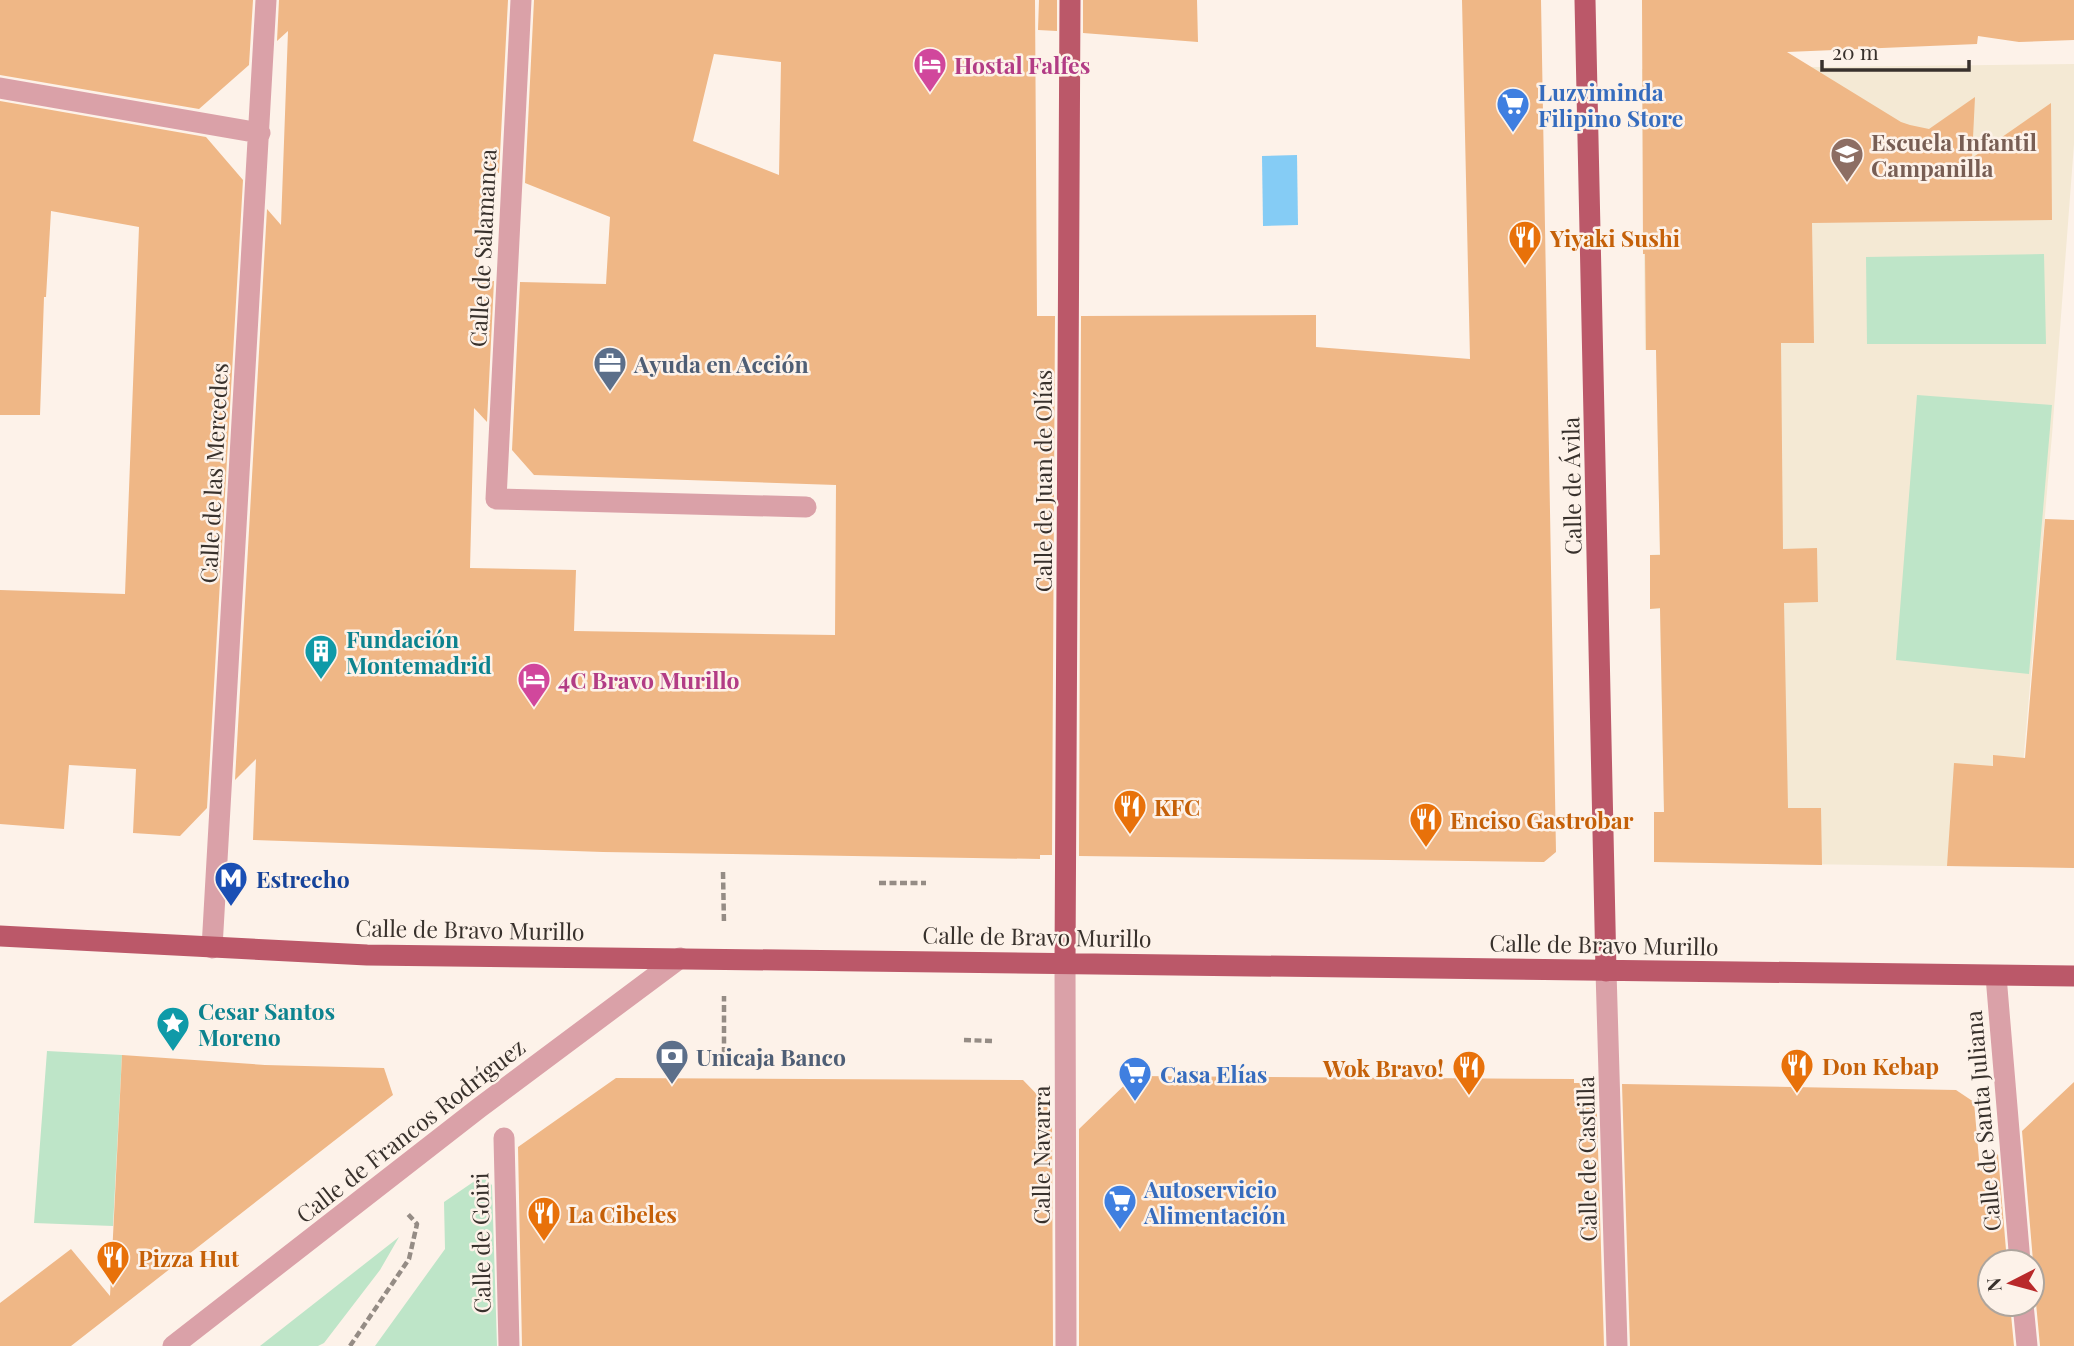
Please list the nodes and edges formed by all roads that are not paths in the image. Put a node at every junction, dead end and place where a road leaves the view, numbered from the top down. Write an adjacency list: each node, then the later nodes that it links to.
1 (266, 0): 6 (street, Calle de las Mercedes)
2 (521, 0): 7 (street, Calle de Salamanca)
3 (1070, 0): 11 (main road, Calle de Juan de Olías)
4 (1585, 0): 12 (main road, Calle de Ávila)
5 (0, 88): 6 (street)
6 (260, 133): 9 (street, Calle de las Mercedes)
7 (806, 507)
8 (0, 936): 9 (main road, Calle de Bravo Murillo)
9 (212, 948): 10 (main road, Calle de Bravo Murillo)
10 (680, 958): 11 (main road, Calle de Bravo Murillo); 18 (street, Calle de Francos Rodríguez)
11 (1065, 963): 12 (main road, Calle de Bravo Murillo); 20 (street, Calle Navarra)
12 (1606, 971): 13 (main road, Calle de Bravo Murillo); 21 (street, Calle de Castilla)
13 (1996, 976): 14 (main road, Calle de Bravo Murillo); 16 (street, Calle de Santa Juliana)
14 (2074, 976)
15 (504, 1138): 19 (street, Calle de Goiri)
16 (2019, 1248)
17 (2024, 1318): 22 (street)
18 (173, 1346)
19 (509, 1346)
20 (1066, 1346)
21 (1617, 1346)
22 (2027, 1346)

